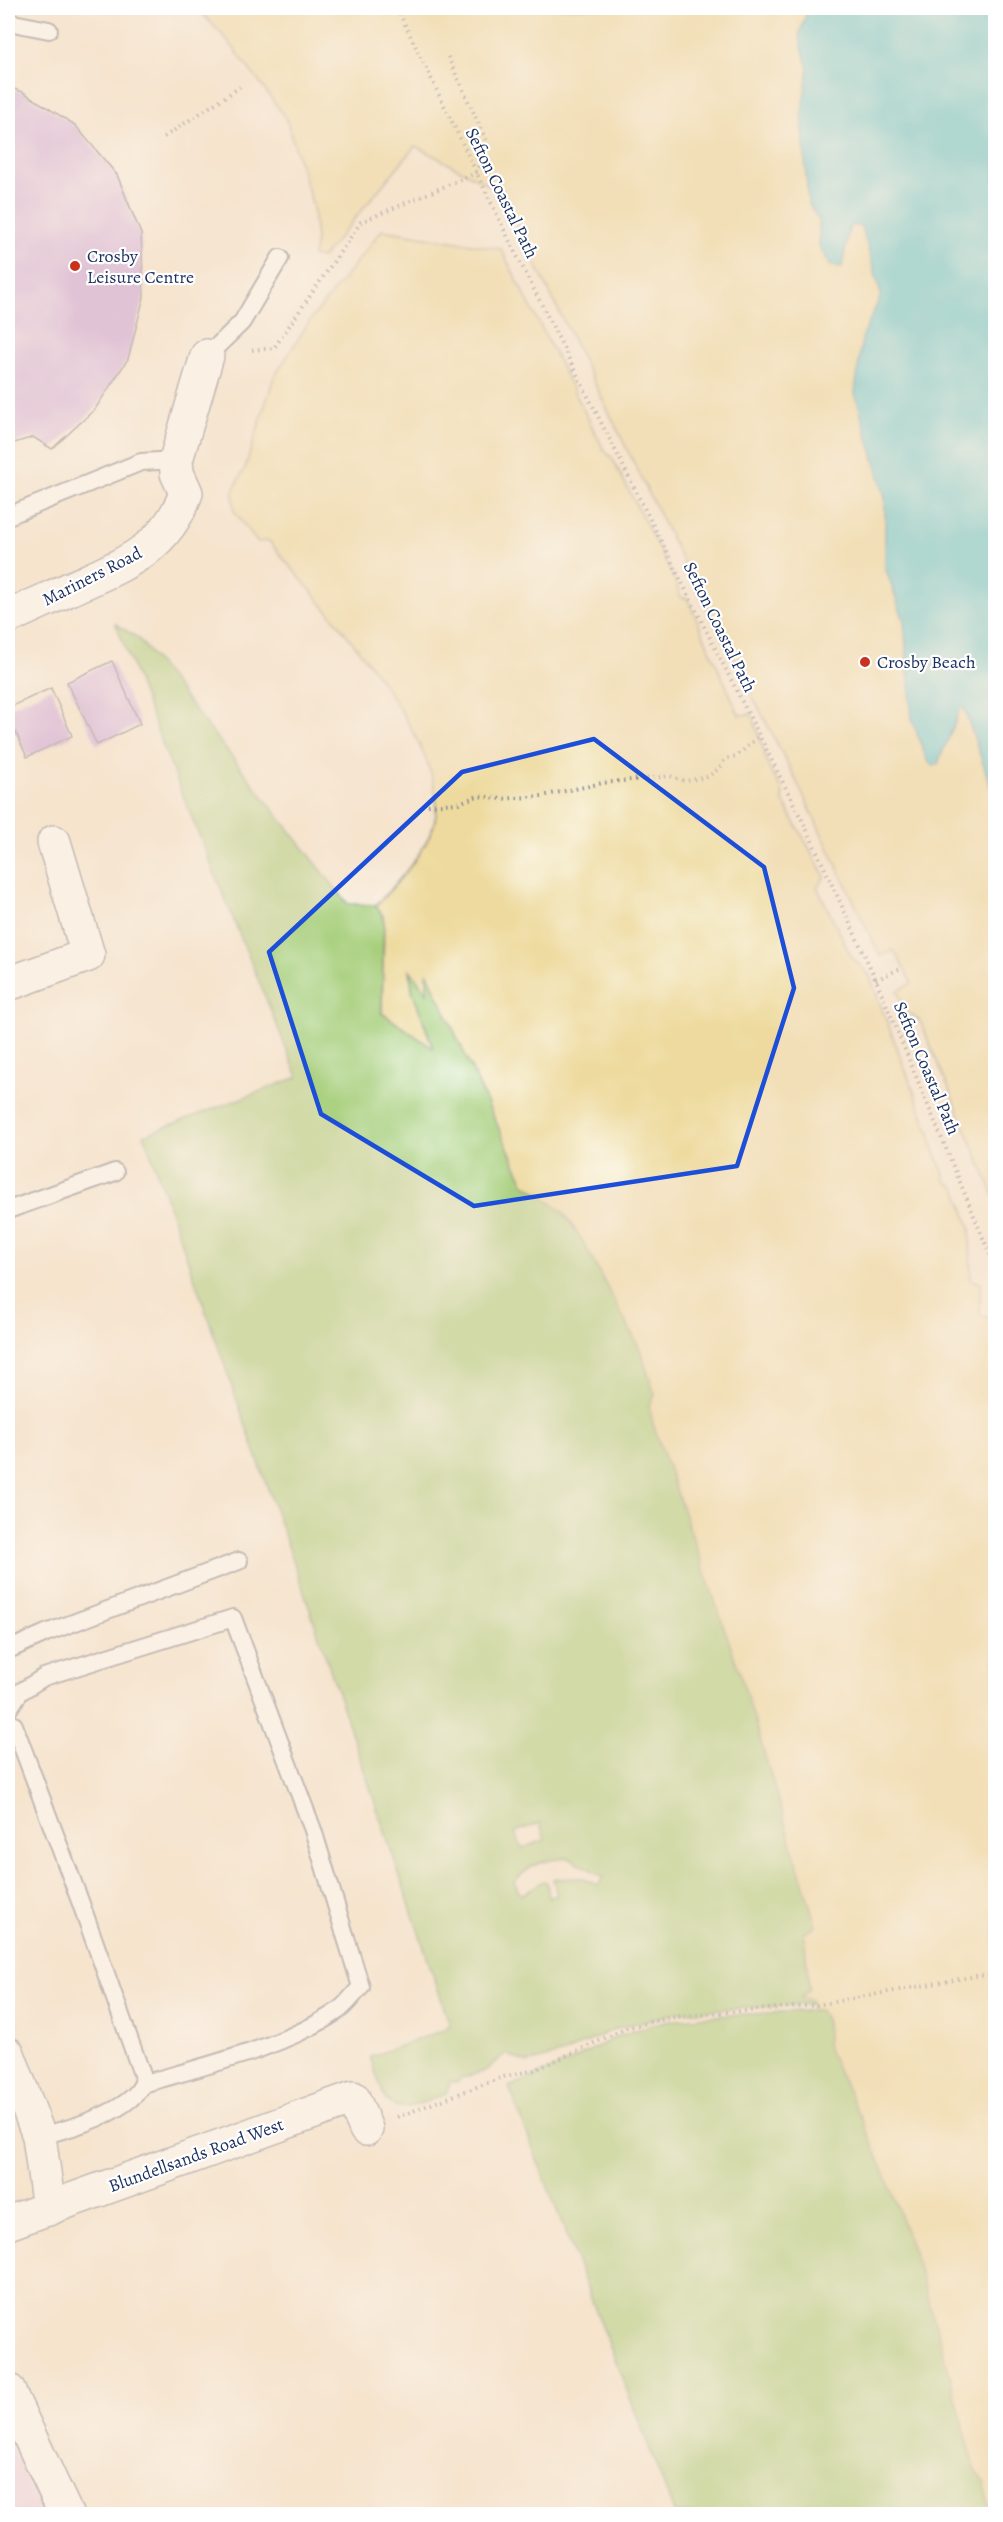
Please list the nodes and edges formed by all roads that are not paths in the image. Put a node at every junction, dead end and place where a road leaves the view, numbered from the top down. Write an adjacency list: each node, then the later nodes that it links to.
1 (8, 22): 2 (lane)
2 (49, 30)
3 (280, 258): 4 (lane)
4 (207, 356): 5 (street)
5 (176, 460): 6 (lane); 7 (street, Mariners Road)
6 (8, 516)
7 (8, 617)
8 (54, 842): 9 (street)
9 (8, 984)
10 (115, 1172): 11 (lane)
11 (8, 1210)
12 (239, 1561): 13 (lane)
13 (8, 1650)
14 (8, 1710): 17 (lane)
15 (8, 1723): 17 (lane)
16 (8, 2054): 19 (street)
17 (143, 2084): 19 (lane)
18 (366, 2129): 20 (street, Blundellsands Road West)
19 (39, 2136): 20 (street)
20 (49, 2209): 21 (street, Blundellsands Road West)
21 (8, 2223)
22 (8, 2390): 23 (street)
23 (66, 2514)

